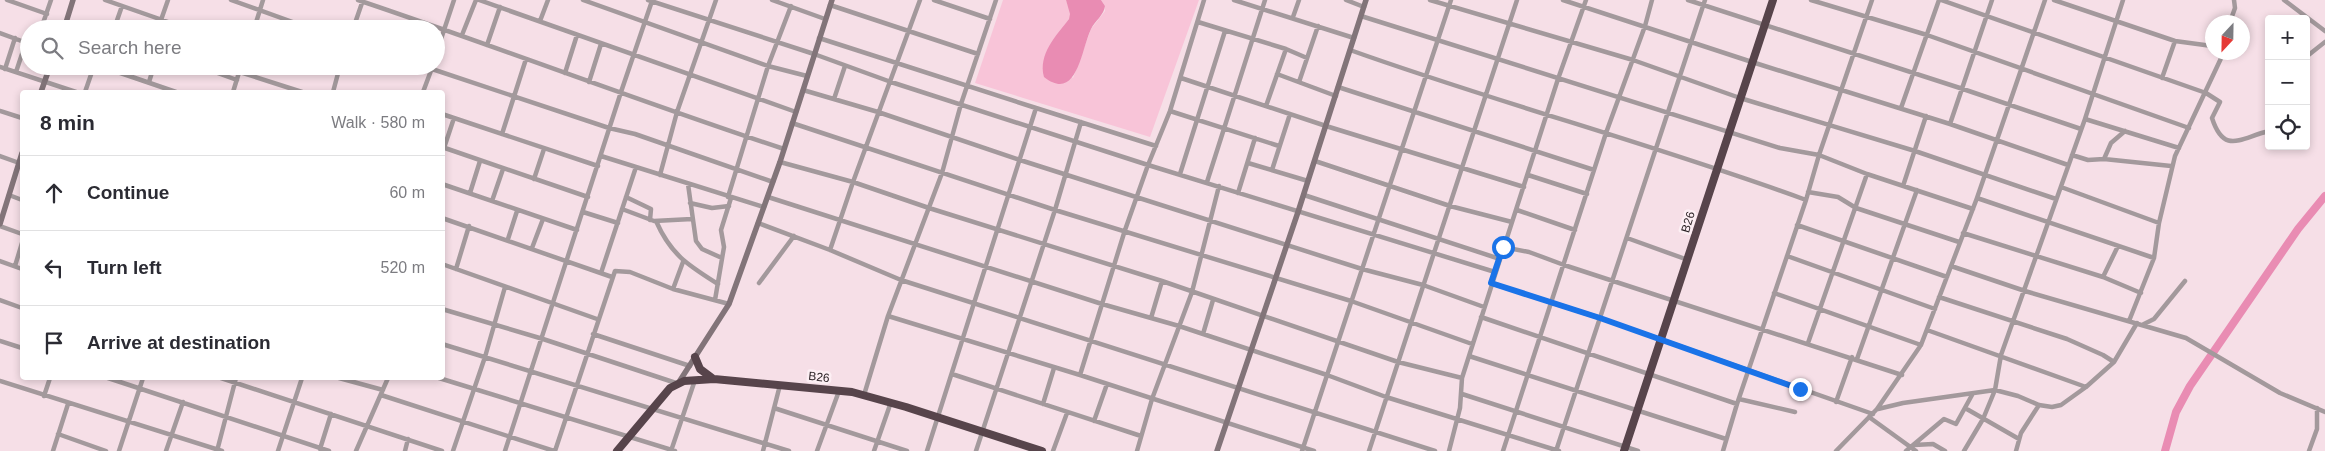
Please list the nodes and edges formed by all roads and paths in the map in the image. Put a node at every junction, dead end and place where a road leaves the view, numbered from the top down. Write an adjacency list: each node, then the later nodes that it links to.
1 (7, 0): 43 (street)
2 (51, 0): 54 (street)
3 (73, 0): 64 (street)
4 (105, 0): 46 (street)
5 (168, 0): 66 (street)
6 (230, 0): 53 (street)
7 (264, 0): 53 (street)
8 (361, 0): 69 (street); 70 (street)
9 (454, 0): 79 (street)
10 (476, 0): 85 (street)
11 (479, 0): 48 (street)
12 (548, 0): 72 (street)
13 (583, 0): 73 (street)
14 (716, 0): 61 (street)
15 (772, 0): 47 (street)
16 (920, 0): 80 (street)
17 (934, 0): 62 (street)
18 (996, 0): 62 (street)
19 (1204, 0): 74 (street)
20 (1235, 0): 52 (street)
21 (1265, 0): 52 (street)
22 (1299, 0): 57 (street)
23 (1346, 0): 49 (street)
24 (1366, 0): 49 (street)
25 (1430, 0): 50 (street)
26 (1451, 0): 50 (street)
27 (1517, 0): 75 (street)
28 (1562, 0): 51 (street)
29 (1586, 0): 51 (street)
30 (1652, 0): 77 (street)
31 (1688, 0): 44 (street)
32 (1773, 0): 78 (highway, B26)
33 (1811, 0): 58 (street)
34 (1872, 0): 58 (street)
35 (1940, 0): 59 (street); 87 (street)
36 (1992, 0): 59 (street)
37 (2044, 0): 84 (street)
38 (2054, 0): 71 (street)
39 (2123, 0): 71 (street)
40 (2234, 0): 55 (street)
41 (2284, 0): 82 (street)
42 (651, 1): 61 (street); 73 (street)
43 (21, 2): 54 (street)
44 (1705, 2): 78 (street); 94 (street)
45 (831, 3): 60 (street); 80 (street)
46 (122, 6): 65 (street); 66 (street)
47 (791, 6): 60 (street); 99 (street)
48 (500, 7): 72 (street); 101 (street)
49 (1364, 7): 56 (street)
50 (1449, 7): 75 (street); 93 (street)
51 (1584, 7): 77 (street); 97 (street)
52 (1262, 9): 57 (street); 90 (street)
53 (260, 11): 67 (street); 68 (street)
54 (46, 14): 63 (street)
55 (2232, 15)
56 (1361, 16): 91 (street); 93 (street)
57 (1294, 17): 76 (street)
58 (1866, 17): 87 (street); 109 (street)
59 (1988, 17): 84 (street); 105 (street)
60 (825, 18): 89 (street)
61 (709, 19): 96 (street); 99 (street)
62 (990, 19): 108 (street)
63 (44, 20)
64 (67, 20)
65 (117, 20)
66 (161, 20)
67 (257, 20)
68 (286, 20)
69 (355, 20)
70 (421, 20)
71 (2117, 21): 95 (street); 112 (street)
72 (540, 22): 86 (street)
73 (645, 22): 96 (street); 106 (street)
74 (1198, 22): 81 (street); 144 (street)
75 (1509, 24): 97 (street); 114 (street)
76 (1318, 26): 91 (street); 111 (street)
77 (1645, 26): 94 (street); 115 (street)
78 (1764, 26): 109 (street); 118 (highway, B26)
79 (445, 28): 85 (street)
80 (909, 30): 108 (street); 119 (street)
81 (1225, 31): 90 (street); 154 (street)
82 (2325, 31)
83 (0, 33): 88 (street)
84 (2034, 33): 112 (street); 123 (street)
85 (462, 35): 101 (street)
86 (578, 36): 100 (street); 127 (street)
87 (1927, 36): 105 (street); 128 (street)
88 (15, 38): 92 (street); 122 (street)
89 (819, 38): 107 (street); 119 (street)
90 (1254, 38): 103 (street); 170 (street)
91 (1354, 38): 104 (street)
92 (20, 40)
93 (1437, 41): 114 (street); 143 (street)
94 (1691, 41): 118 (street); 142 (street)
95 (2176, 41): 102 (street); 145 (street)
96 (702, 42): 120 (street); 140 (street)
97 (1571, 42): 115 (street); 146 (street)
98 (2325, 42): 110 (street)
99 (776, 43): 107 (street); 120 (street)
100 (601, 44): 106 (street); 150 (street)
101 (487, 45): 113 (street)
102 (2205, 45)
103 (1286, 49): 111 (street); 129 (street)
104 (1350, 50): 143 (street); 155 (street)
105 (1975, 52): 123 (street); 157 (street)
106 (634, 54): 140 (street); 167 (street)
107 (814, 54): 121 (street); 141 (street)
108 (978, 54): 153 (street)
109 (1854, 54): 128 (street); 156 (street)
110 (2310, 54)
111 (1307, 58): 152 (street)
112 (2104, 58): 145 (street); 168 (street)
113 (526, 60): 127 (street); 173 (street)
114 (1498, 60): 146 (street); 172 (street)
115 (1633, 60): 142 (street); 174 (street)
116 (2220, 60): 169 (street)
117 (20, 61): 124 (street)
118 (1752, 62): 156 (street); 175 (highway, B26)
119 (897, 64): 151 (street); 153 (street)
120 (768, 66): 141 (street); 176 (street)
121 (845, 66): 151 (street); 177 (street)
122 (2, 68): 124 (street)
123 (2021, 68): 168 (street); 180 (street)
124 (16, 72): 126 (street)
125 (445, 72): 173 (street)
126 (20, 73)
127 (565, 73): 150 (street)
128 (1914, 73): 157 (street); 182 (street)
129 (1277, 74): 152 (street); 179 (street)
130 (24, 75): 148 (street)
131 (47, 75): 148 (street)
132 (91, 75): 160 (street)
133 (127, 75): 149 (street)
134 (151, 75): 149 (street)
135 (223, 75): 147 (street)
136 (239, 75): 147 (street)
137 (249, 75): 163 (street)
138 (338, 75): 164 (street)
139 (429, 75): 165 (street)
140 (690, 75): 176 (street); 185 (street)
141 (807, 76): 166 (street)
142 (1680, 76): 175 (street); 189 (street)
143 (1426, 77): 172 (street); 188 (street)
144 (1181, 78): 154 (street); 184 (street)
145 (2162, 78): 169 (street)
146 (1558, 79): 174 (street); 192 (street)
147 (237, 80): 162 (street)
148 (44, 82): 158 (street); 159 (street)
149 (149, 82): 161 (street)
150 (590, 82): 167 (street)
151 (891, 82): 178 (street); 187 (street)
152 (1299, 82): 171 (street)
153 (967, 86): 178 (street); 181 (street)
154 (1208, 86): 170 (street); 197 (street)
155 (1338, 87): 171 (street); 188 (street)
156 (1843, 89): 182 (street); 201 (street)
157 (1963, 89): 180 (street); 200 (street)
158 (42, 90)
159 (70, 90)
160 (86, 90)
161 (171, 90)
162 (234, 90)
163 (296, 90)
164 (334, 90)
165 (424, 90)
166 (803, 90): 177 (street); 186 (street)
167 (621, 92): 185 (street); 204 (street)
168 (2093, 93): 196 (street); 206 (street)
169 (2206, 93): 206 (street); 211 (street)
170 (1234, 95): 179 (street); 205 (street)
171 (1336, 96): 203 (street)
172 (1486, 96): 192 (street); 209 (street)
173 (514, 97): 204 (street); 213 (street)
174 (1620, 98): 189 (street); 212 (street)
175 (1740, 98): 201 (street); 210 (highway, B26)
176 (758, 99): 186 (street); 214 (street)
177 (834, 99): 187 (street)
178 (961, 104): 202 (street); 215 (street)
179 (1266, 106): 190 (street)
180 (2010, 106): 207 (street); 218 (street)
181 (1036, 108): 198 (street); 202 (street)
182 (1901, 108): 193 (street)
183 (0, 111): 194 (street)
184 (1170, 111): 197 (street); 221 (street)
185 (678, 112): 214 (street); 220 (street)
186 (796, 112): 199 (street)
187 (878, 112): 215 (street); 223 (street)
188 (1414, 112): 209 (street); 229 (street)
189 (1668, 113): 210 (street); 225 (street)
190 (1290, 114): 203 (street); 222 (street)
191 (445, 115): 195 (street)
192 (1548, 115): 212 (street); 230 (street)
193 (1926, 116): 200 (street); 231 (street)
194 (20, 117)
195 (454, 118): 213 (street); 219 (street)
196 (2085, 119): 207 (street); 208 (street)
197 (1197, 120): 205 (street); 257 (street)
198 (1081, 122): 217 (street); 221 (street)
199 (792, 123): 223 (street); 228 (street)
200 (1950, 124): 218 (street)
201 (1830, 125): 231 (street); 232 (street)
202 (1031, 126): 217 (street); 237 (street)
203 (1326, 126): 229 (street); 239 (street)
204 (609, 128): 220 (street); 235 (street)
205 (1224, 128): 216 (street); 266 (street)
206 (2189, 128): 226 (street)
207 (2081, 129): 233 (street)
208 (2126, 131): 226 (street); 236 (street)
209 (1474, 132): 230 (street); 250 (street)
210 (1729, 132): 232 (street); 251 (highway, B26)
211 (2265, 132)
212 (1606, 133): 225 (street); 253 (street)
213 (502, 134): 227 (street)
214 (746, 136): 228 (street); 254 (street)
215 (952, 136): 237 (street); 255 (street)
216 (1255, 138): 222 (street); 241 (street)
217 (1076, 141): 243 (street); 256 (street)
218 (1997, 141): 244 (street); 261 (street)
219 (445, 142)
220 (668, 146): 254 (street); 259 (street)
221 (1156, 146): 243 (street)
222 (1279, 146): 252 (street)
223 (866, 147): 255 (street); 265 (street)
224 (445, 148): 238 (street)
225 (1655, 148): 251 (street); 333 (street)
226 (2179, 148): 246 (street)
227 (544, 149): 245 (street); 262 (street)
228 (784, 149): 240 (street)
229 (1401, 150): 250 (street); 269 (street)
230 (1535, 151): 253 (street); 260 (street)
231 (1915, 151): 261 (street); 271 (street)
232 (1819, 155): 258 (street); 275 (street)
233 (2072, 155): 236 (street); 244 (street)
234 (0, 156): 242 (street)
235 (601, 156): 245 (street); 248 (street)
236 (2104, 159): 246 (street)
237 (1020, 160): 256 (street); 281 (street)
238 (480, 161): 249 (street); 276 (street)
239 (1315, 161): 263 (street); 269 (street)
240 (780, 162): 264 (street); 265 (street)
241 (1248, 163): 252 (street); 277 (street)
242 (20, 164)
243 (1148, 165): 257 (street); 282 (street)
244 (2068, 165): 273 (street)
245 (598, 166): 283 (street)
246 (2171, 166): 320 (street)
247 (20, 167): 279 (street)
248 (636, 167): 259 (street); 285 (street)
249 (503, 169): 262 (street); 291 (street)
250 (1462, 169): 272 (street); 295 (street)
251 (1717, 169): 290 (street); 353 (highway, B26)
252 (1272, 170): 263 (street)
253 (1594, 170): 278 (street)
254 (736, 171): 264 (street); 286 (street)
255 (942, 173): 281 (street); 297 (street)
256 (1066, 173): 282 (street); 301 (street)
257 (1180, 174): 266 (street)
258 (1867, 174): 271 (street); 298 (street)
259 (660, 175): 267 (street)
260 (1528, 175): 272 (street); 278 (street)
261 (1985, 175): 287 (street); 289 (street)
262 (534, 179): 283 (street)
263 (1308, 181): 280 (street)
264 (773, 182): 284 (street)
265 (853, 182): 297 (street); 313 (street)
266 (1207, 182): 270 (street)
267 (688, 184): 286 (street); 293 (street)
268 (445, 185): 276 (street)
269 (1389, 185): 295 (street); 311 (street)
270 (1219, 186): 277 (street); 310 (street)
271 (1903, 186): 274 (street)
272 (1524, 187): 302 (street)
273 (2060, 187): 289 (street); 320 (street)
274 (1916, 190): 300 (street); 319 (street)
275 (1808, 192): 290 (street); 298 (street)
276 (470, 193): 291 (street)
277 (1238, 193): 305 (street)
278 (1587, 194): 327 (street)
279 (9, 195): 288 (street); 321 (street)
280 (1304, 195): 305 (street); 311 (street)
281 (1010, 196): 301 (street); 324 (street)
282 (1138, 196): 310 (street); 326 (street)
283 (588, 197): 304 (street)
284 (768, 197): 296 (street); 313 (street)
285 (626, 198): 292 (street); 299 (street)
286 (730, 198): 294 (street); 296 (street)
287 (1977, 198): 300 (street); 316 (street)
288 (20, 199)
289 (2056, 199): 316 (street)
290 (1806, 200): 322 (street)
291 (492, 201): 303 (street)
292 (638, 202): 306 (street); 312 (street)
293 (690, 203): 294 (street); 309 (street)
294 (729, 206): 349 (street)
295 (1450, 206): 315 (street); 332 (street)
296 (764, 207): 318 (street)
297 (929, 208): 324 (street); 338 (street)
298 (1856, 208): 319 (street); 335 (street)
299 (622, 209): 306 (street); 317 (street)
300 (1973, 209): 330 (street)
301 (1055, 210): 326 (street); 337 (street)
302 (1517, 210): 315 (street); 327 (street)
303 (518, 211): 308 (street); 334 (street)
304 (583, 212): 317 (street); 325 (street)
305 (1298, 212): 329 (street); 339 (street)
306 (635, 214): 312 (street)
307 (445, 219): 323 (street)
308 (543, 219): 325 (street); 342 (street)
309 (692, 219): 314 (street); 349 (street)
310 (1210, 219): 339 (street); 346 (street)
311 (1378, 219): 329 (street); 332 (street)
312 (650, 220): 314 (street)
313 (841, 220): 338 (street); 344 (street)
314 (656, 221): 356 (street)
315 (1512, 222): 341 (street)
316 (2048, 222): 340 (street); 348 (street)
317 (618, 223): 367 (street)
318 (758, 223): 331 (street); 398 (street)
319 (1904, 223): 336 (street); 350 (street)
320 (2160, 223): 351 (street)
321 (0, 225): 328 (street)
322 (1797, 225): 335 (street); 347 (street)
323 (469, 226): 334 (street); 365 (street)
324 (998, 229): 337 (street); 360 (street)
325 (577, 230): 355 (street)
326 (1125, 230): 346 (street); 361 (street)
327 (1575, 230): 358 (street)
328 (20, 233)
329 (1373, 233): 345 (street); 364 (street)
330 (1963, 233): 336 (street); 348 (street)
331 (794, 236): 344 (street); 378 (street)
332 (1439, 238): 345 (street); 352 (street)
333 (1626, 238): 353 (street); 374 (street)
334 (508, 240): 342 (street)
335 (1845, 240): 350 (street); 368 (street)
336 (1960, 242): 362 (street)
337 (1044, 244): 361 (street); 375 (street)
338 (914, 245): 360 (street); 373 (street)
339 (1287, 245): 364 (street); 372 (street)
340 (2118, 246): 351 (street); 371 (street)
341 (1503, 247): 352 (street); 358 (street)
342 (532, 248): 355 (street)
343 (20, 250): 359 (street)
344 (830, 250): 373 (street)
345 (1435, 252): 366 (street); 381 (street)
346 (1203, 254): 372 (street); 386 (street)
347 (1787, 256): 368 (street); 388 (street)
348 (2037, 256): 371 (street); 385 (street)
349 (722, 258): 380 (street)
350 (1892, 258): 370 (street); 384 (street)
351 (2154, 258): 387 (street)
352 (1500, 259): 366 (street)
353 (1688, 260): 393 (highway, B26)
354 (0, 261): 359 (street)
355 (567, 261): 367 (street); 397 (street)
356 (683, 262): 380 (street); 383 (street)
357 (445, 265): 365 (street)
358 (1564, 265): 374 (street); 396 (street)
359 (15, 266): 363 (street)
360 (986, 266): 375 (street); 395 (street)
361 (1114, 266): 376 (street); 399 (street)
362 (1950, 266): 370 (street); 385 (street)
363 (20, 268)
364 (1362, 269): 381 (street); 394 (street)
365 (456, 270): 382 (street)
366 (1495, 272): 379 (street)
367 (601, 273): 369 (street)
368 (1833, 273): 384 (street); 402 (street)
369 (612, 277): 383 (street); 411 (street)
370 (1947, 277): 389 (street)
371 (2103, 277): 387 (street)
372 (1276, 278): 394 (street); 405 (street)
373 (901, 280): 395 (street); 406 (street)
374 (1613, 280): 393 (street); 410 (street)
375 (1032, 281): 399 (street); 407 (street)
376 (1162, 281): 386 (street); 409 (street)
377 (2185, 281): 416 (street)
378 (759, 283)
379 (1491, 283): 396 (street); 401 (street)
380 (718, 284): 391 (street)
381 (1423, 285): 401 (street); 415 (street)
382 (505, 287): 397 (street); 414 (street)
383 (673, 289): 391 (street)
384 (1882, 291): 403 (street); 417 (street)
385 (2025, 291): 412 (street); 413 (street)
386 (1192, 292): 392 (street); 418 (street)
387 (2141, 292): 412 (street)
388 (1774, 293): 402 (street); 419 (street)
389 (1939, 297): 403 (street); 413 (street)
390 (0, 300): 400 (street)
391 (715, 300): 398 (street)
392 (1213, 300): 405 (street); 422 (street)
393 (1674, 301): 419 (street); 426 (highway, B26)
394 (1351, 302): 415 (street); 429 (street)
395 (974, 303): 407 (street); 425 (street)
396 (1552, 303): 410 (street); 423 (street)
397 (553, 304): 411 (street); 424 (street)
398 (729, 304): 442 (street)
399 (1102, 304): 409 (street); 427 (street)
400 (20, 307)
401 (1484, 307): 408 (street)
402 (1820, 308): 417 (street); 430 (street)
403 (1935, 309): 420 (street)
404 (445, 310): 414 (street)
405 (1263, 315): 429 (street); 435 (street)
406 (888, 316): 425 (street); 484 (street)
407 (1020, 317): 427 (street); 436 (street)
408 (1481, 317): 423 (street); 431 (street)
409 (1151, 318): 418 (street)
410 (1600, 318): 426 (street); 438 (street)
411 (597, 319): 421 (street)
412 (2129, 321): 416 (street)
413 (2013, 323): 439 (street); 445 (street)
414 (494, 324): 424 (street); 440 (street)
415 (1411, 324): 431 (street); 444 (street)
416 (2139, 324): 445 (street); 500 (street)
417 (1869, 325): 432 (street); 443 (street)
418 (1180, 326): 422 (street); 446 (street)
419 (1763, 329): 430 (street); 450 (street)
420 (1927, 330): 432 (street); 439 (street)
421 (593, 334): 437 (street); 447 (street)
422 (1203, 334): 435 (street)
423 (1539, 337): 438 (street); 455 (street)
424 (543, 339): 437 (street); 449 (street)
425 (963, 339): 436 (street); 451 (street)
426 (1662, 339): 450 (street); 456 (highway, B26)
427 (1091, 340): 446 (street); 453 (street)
428 (0, 341): 434 (street)
429 (1337, 342): 444 (street); 454 (street)
430 (1808, 343): 443 (street)
431 (1472, 344): 441 (street)
432 (1921, 344): 452 (street)
433 (445, 345): 440 (street)
434 (20, 347)
435 (1252, 350): 454 (street); 473 (street)
436 (1008, 353): 448 (street); 477 (street)
437 (586, 354): 469 (street); 470 (street)
438 (1588, 354): 456 (street); 481 (street)
439 (2001, 355): 474 (street); 480 (street)
440 (485, 356): 449 (street); 476 (street)
441 (1469, 356): 455 (street); 457 (street)
442 (695, 357): 447 (street); 459 (highway)
443 (1854, 358): 452 (street); 492 (street)
444 (1398, 362): 457 (street); 487 (street)
445 (2114, 362): 474 (street)
446 (1165, 363): 473 (street); 488 (street)
447 (690, 366): 469 (street)
448 (1054, 368): 453 (street); 496 (street)
449 (532, 370): 470 (street); 494 (street)
450 (1749, 370): 489 (street); 492 (street)
451 (952, 374): 477 (street); 513 (street)
452 (1902, 374): 502 (street)
453 (1080, 375): 471 (street)
454 (1327, 375): 487 (street); 503 (street)
455 (1527, 375): 481 (street); 504 (street)
456 (1650, 376): 489 (street); 505 (highway, B26)
457 (1462, 378): 482 (street)
458 (695, 379): 459 (highway, B26); 469 (highway, B26); 514 (street)
459 (714, 379): 472 (highway, B26)
460 (0, 380): 486 (street)
461 (49, 380): 486 (street)
462 (114, 380): 475 (street)
463 (141, 380): 475 (street)
464 (235, 380): 493 (street); 511 (street)
465 (301, 380): 493 (street)
466 (346, 380): 478 (street)
467 (387, 380): 478 (street)
468 (445, 380): 476 (street)
469 (678, 383): 501 (highway)
470 (576, 384): 501 (street); 512 (street)
471 (1107, 384): 488 (street); 517 (street)
472 (780, 385): 479 (highway, B26); 498 (street)
473 (1239, 387): 503 (street); 520 (street)
474 (2086, 387): 497 (street)
475 (139, 388): 490 (street); 518 (street)
476 (474, 389): 494 (street); 519 (street)
477 (997, 389): 496 (street); 524 (street)
478 (383, 390): 483 (street)
479 (839, 390): 484 (highway, B26); 521 (street)
480 (1995, 390): 485 (street); 497 (street); 515 (street)
481 (1576, 392): 505 (street); 523 (street)
482 (1462, 394): 504 (street); 516 (street)
483 (381, 395): 519 (street); 522 (street)
484 (864, 395): 491 (highway, B26)
485 (1972, 395): 499 (street); 502 (street)
486 (44, 396): 495 (street)
487 (1386, 397): 516 (street); 525 (street)
488 (1152, 399): 520 (street); 529 (street)
489 (1738, 401): 506 (street); 534 (street)
490 (183, 402): 511 (street); 527 (street)
491 (891, 402): 513 (highway, B26); 536 (street)
492 (1836, 402): 510 (street)
493 (294, 403): 509 (street); 528 (street)
494 (521, 403): 512 (street); 531 (street)
495 (68, 404): 518 (street); 526 (street)
496 (1042, 404): 508 (street)
497 (2039, 405): 535 (street)
498 (774, 408): 521 (street); 537 (street)
499 (1965, 408): 515 (street); 538 (street)
500 (2317, 408): 507 (street); 582 (street)
501 (651, 409): 514 (street); 532 (highway)
502 (1877, 409): 510 (street)
503 (1315, 411): 525 (street); 539 (street)
504 (1516, 411): 523 (street); 530 (street)
505 (1638, 411): 534 (street); 540 (highway, B26)
506 (1795, 412)
507 (2325, 412)
508 (1067, 413): 517 (street); 565 (street)
509 (331, 414): 522 (street); 542 (street)
510 (1871, 415): 538 (street); 576 (street)
511 (225, 417): 528 (street); 541 (street)
512 (566, 417): 532 (street); 554 (street)
513 (938, 417): 524 (highway, B26); 562 (street)
514 (682, 418): 537 (street); 556 (street)
515 (1983, 419): 535 (street); 580 (street)
516 (1458, 420): 530 (street); 571 (street)
517 (1094, 421): 529 (street)
518 (128, 422): 527 (street); 545 (street)
519 (463, 422): 531 (street); 552 (street)
520 (1227, 422): 539 (street); 567 (street)
521 (826, 424): 536 (street); 559 (street)
522 (366, 426): 533 (street); 549 (street)
523 (1564, 427): 540 (street); 573 (street)
524 (982, 432): 563 (street); 564 (highway, B26)
525 (1375, 432): 569 (street); 570 (street)
526 (58, 434): 543 (street); 544 (street)
527 (172, 435): 541 (street); 546 (street)
528 (282, 436): 542 (street); 547 (street)
529 (1142, 436): 566 (street)
530 (1508, 436): 572 (street); 573 (street)
531 (510, 437): 553 (street); 554 (street)
532 (628, 437): 555 (highway); 556 (street)
533 (408, 439): 550 (street); 551 (street)
534 (1726, 439): 575 (street)
535 (2018, 439): 581 (street)
536 (877, 441): 560 (street); 561 (street)
537 (765, 443): 557 (street); 558 (street)
538 (1913, 446): 577 (street); 578 (street); 579 (street)
539 (1302, 449): 568 (street)
540 (1625, 449): 574 (street)
541 (219, 450)
542 (320, 450): 548 (street)
543 (53, 451)
544 (106, 451)
545 (119, 451)
546 (166, 451)
547 (278, 451)
548 (329, 451)
549 (356, 451)
550 (404, 451)
551 (442, 451)
552 (453, 451)
553 (505, 451)
554 (555, 451)
555 (617, 451)
556 (672, 451)
557 (763, 451)
558 (789, 451)
559 (817, 451)
560 (874, 451)
561 (907, 451)
562 (927, 451)
563 (976, 451)
564 (1042, 451)
565 (1053, 451)
566 (1137, 451)
567 (1217, 451)
568 (1314, 451)
569 (1369, 451)
570 (1435, 451)
571 (1450, 451)
572 (1503, 451)
573 (1557, 451)
574 (1638, 451)
575 (1723, 451)
576 (1836, 451)
577 (1906, 451)
578 (1916, 451)
579 (1944, 451)
580 (1964, 451)
581 (2016, 451)
582 (2309, 451)

